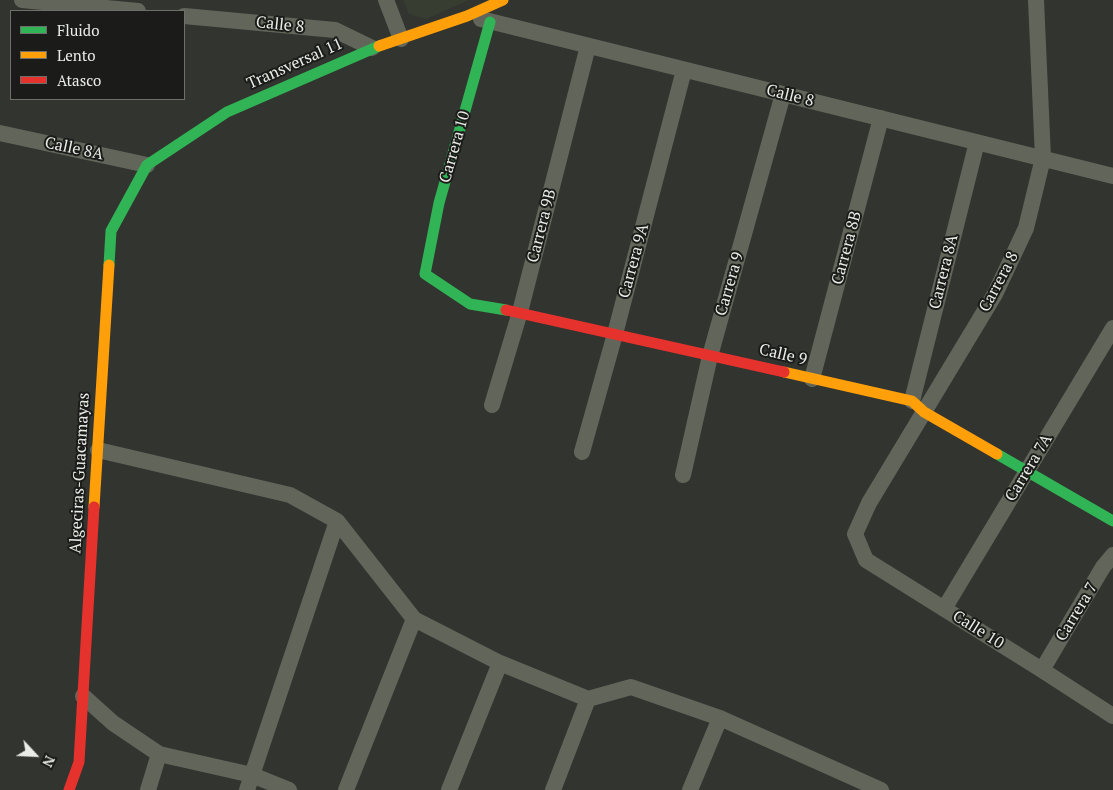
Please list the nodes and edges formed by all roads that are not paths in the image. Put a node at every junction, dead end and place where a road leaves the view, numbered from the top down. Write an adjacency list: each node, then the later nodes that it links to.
1 (22, 0): 5 (street)
2 (386, 0): 9 (street)
3 (503, 0): 7 (street, Transversal 11)
4 (1036, 0): 17 (street, Carrera 8)
5 (127, 10)
6 (185, 16): 11 (street, Calle 8)
7 (467, 16): 8 (street, Calle 8); 9 (street, Transversal 11)
8 (490, 22): 10 (street, Calle 8); 20 (street, Carrera 10)
9 (401, 39): 11 (street, Transversal 11)
10 (588, 46): 12 (street, Calle 8); 21 (street, Carrera 9B)
11 (372, 48): 18 (street, Transversal 11)
12 (684, 70): 13 (street, Calle 8); 23 (street, Carrera 9A)
13 (783, 94): 14 (street, Calle 8); 24 (street, Carrera 9)
14 (881, 118): 16 (street, Calle 8); 25 (street, Carrera 8B)
15 (0, 133): 18 (street, Calle 8A)
16 (977, 142): 17 (street, Calle 8); 27 (street, Carrera 8A)
17 (1043, 158): 19 (street, Calle 8); 27 (street, Carrera 8)
18 (147, 166): 28 (street, Algeciras-Guacamayas)
19 (1113, 176)
20 (425, 274): 21 (street, Calle 9)
21 (520, 312): 23 (street, Calle 9); 26 (street, Carrera 9B)
22 (1113, 328): 30 (street, Carrera 7A)
23 (616, 334): 24 (street, Calle 9); 29 (street, Carrera 9A)
24 (710, 356): 25 (street, Calle 9); 31 (street, Carrera 9)
25 (812, 378): 27 (street, Calle 9)
26 (492, 406)
27 (918, 407): 30 (street, Calle 9); 34 (street, Carrera 8)
28 (98, 450): 33 (street); 40 (street, Algeciras-Guacamayas)
29 (582, 452)
30 (1027, 472): 32 (street, Calle 9); 36 (street, Carrera 7A)
31 (682, 475)
32 (1113, 521)
33 (337, 522): 37 (street); 45 (street)
34 (855, 534): 36 (street, Calle 10)
35 (1113, 555): 39 (street, Carrera 7)
36 (944, 609): 39 (street, Calle 10)
37 (414, 619): 38 (street); 49 (street)
38 (500, 663): 41 (street); 50 (street)
39 (1042, 670): 42 (street, Calle 10)
40 (83, 696): 44 (street); 46 (street, Algeciras-Guacamayas)
41 (588, 699): 43 (street); 51 (street)
42 (1113, 716)
43 (720, 718): 52 (street); 53 (street)
44 (159, 754): 45 (street); 47 (street)
45 (249, 782): 48 (street)
46 (69, 790)
47 (148, 790)
48 (289, 790)
49 (346, 790)
50 (449, 790)
51 (553, 790)
52 (690, 790)
53 (881, 790)

